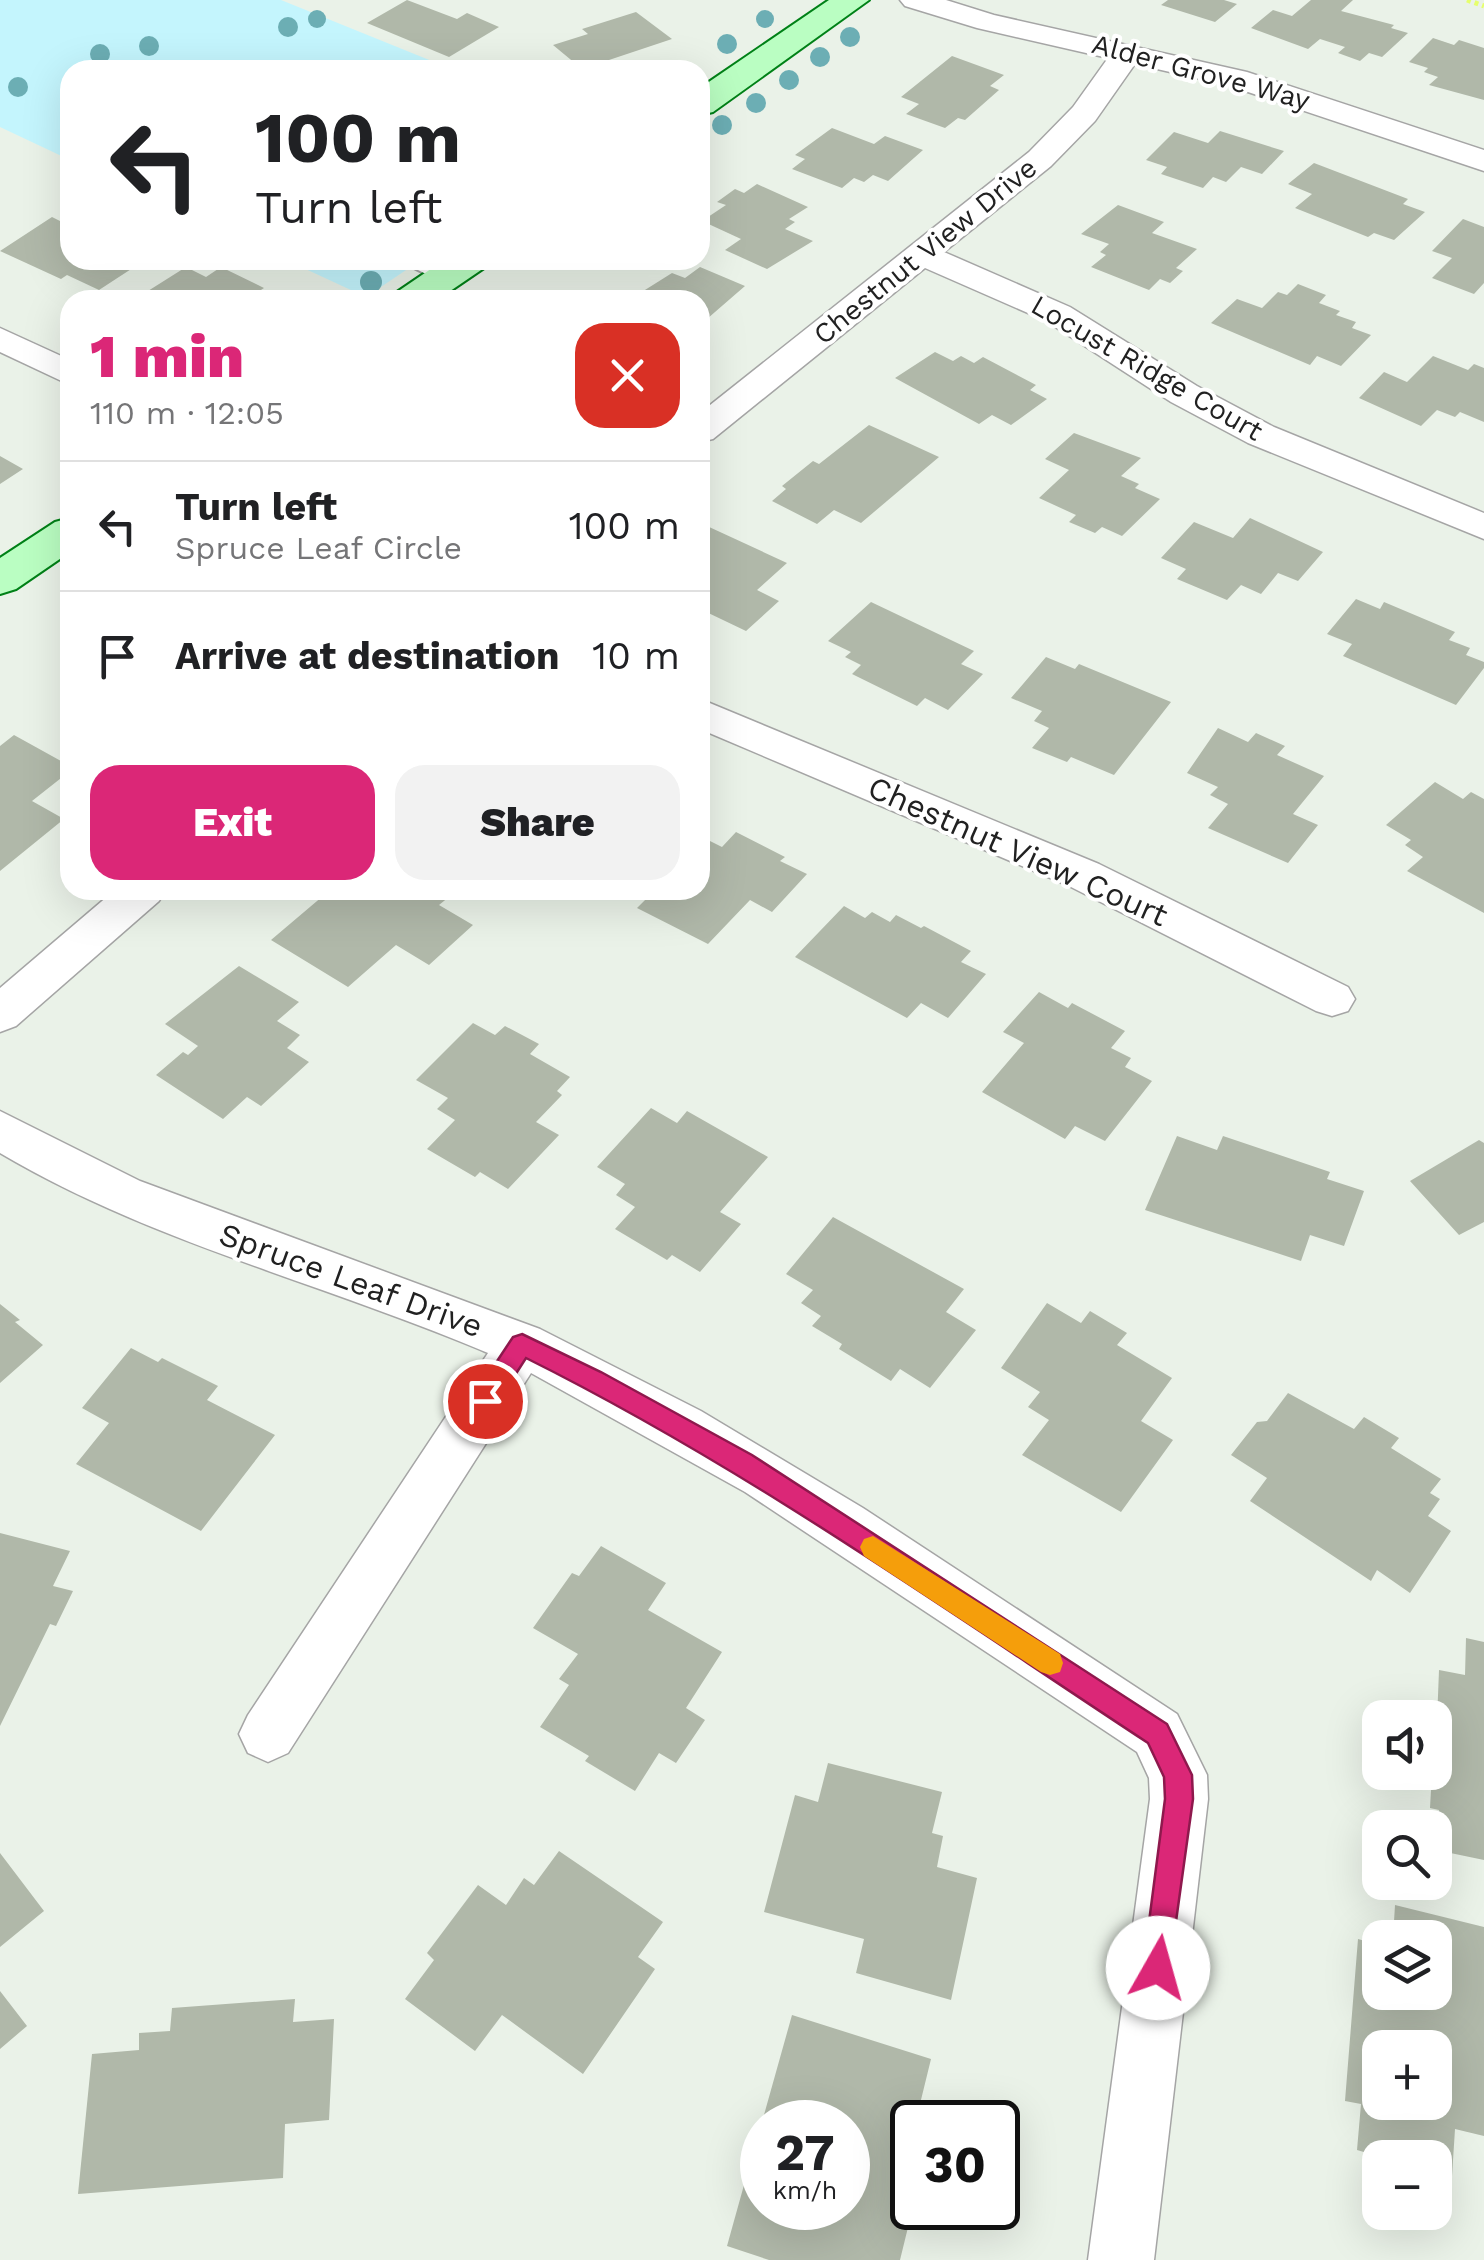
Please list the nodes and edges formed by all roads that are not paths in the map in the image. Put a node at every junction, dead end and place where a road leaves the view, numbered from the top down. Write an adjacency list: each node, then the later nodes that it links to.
1 (852, 0): 4 (street)
2 (915, 0): 3 (street, Alder Grove Way)
3 (1129, 51): 5 (street, Alder Grove Way); 6 (street, Chestnut View Drive)
4 (710, 97)
5 (1484, 161)
6 (921, 254): 11 (street, Chestnut View Drive); 12 (street, Locust Ridge Court)
7 (456, 270): 8 (street)
8 (426, 290)
9 (0, 338): 10 (street)
10 (60, 369)
11 (710, 423)
12 (1484, 528)
13 (60, 539): 14 (street)
14 (0, 580)
15 (710, 717): 17 (street, Chestnut View Court)
16 (132, 900): 18 (street)
17 (1332, 999)
18 (0, 1014)
19 (0, 1130): 20 (street, Spruce Leaf Drive)
20 (522, 1344): 21 (street); 22 (street, Spruce Leaf Drive)
21 (268, 1734)
22 (1121, 2260)

